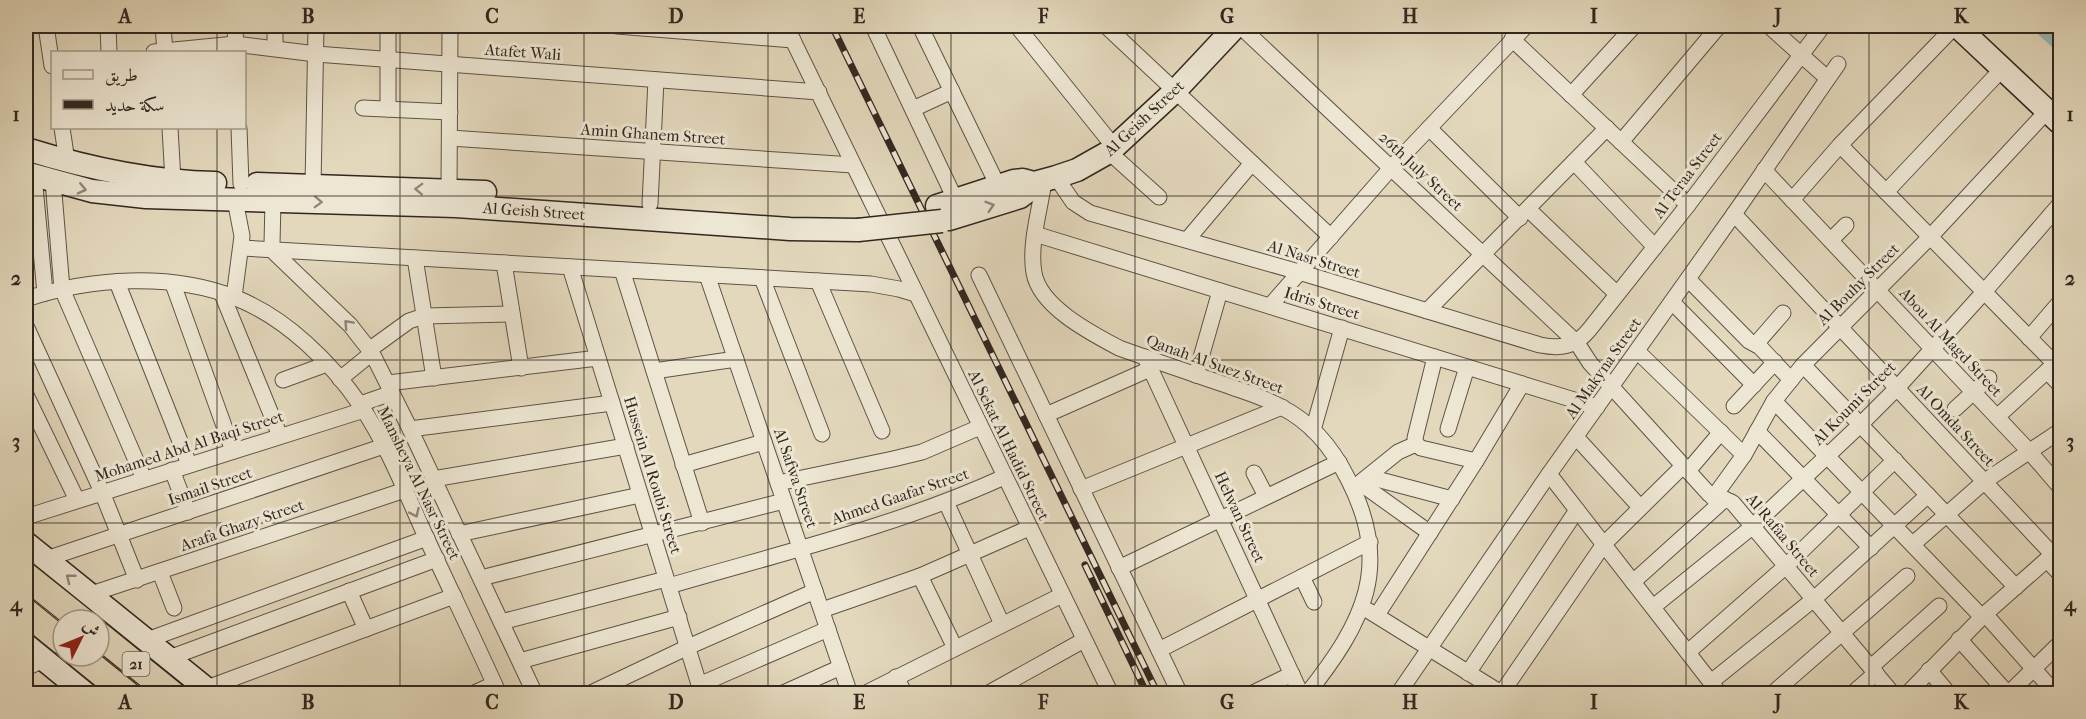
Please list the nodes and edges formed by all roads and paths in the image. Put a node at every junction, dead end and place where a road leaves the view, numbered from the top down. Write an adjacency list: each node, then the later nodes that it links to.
1 (46, 26): 32 (street)
2 (108, 26): 27 (street)
3 (163, 26): 28 (street)
4 (235, 26): 25 (street)
5 (275, 26): 26 (street)
6 (316, 26): 30 (street)
7 (388, 26): 33 (street)
8 (450, 26): 34 (street)
9 (617, 26): 10 (street)
10 (641, 26): 24 (street)
11 (786, 26): 24 (street, Al Sekat Al Hadid Street)
12 (873, 26): 44 (street)
13 (920, 26): 40 (street)
14 (1017, 26): 57 (street)
15 (1106, 26): 39 (street)
16 (1238, 26): 39 (main road, Al Geish Street); 63 (street, 26th July Street)
17 (1526, 26): 23 (street)
18 (1634, 26): 42 (street)
19 (1719, 26): 54 (street)
20 (1769, 26): 31 (street)
21 (1823, 26): 31 (street, Al Teraa Street)
22 (1956, 26): 36 (main road); 55 (street)
23 (1512, 39): 42 (street); 48 (street)
24 (793, 40): 41 (street, Al Sekat Al Hadid Street)
25 (236, 48): 26 (street, Atafet Wali); 29 (street, Atafet Wali)
26 (275, 48): 30 (street, Atafet Wali)
27 (109, 51)
28 (161, 51)
29 (180, 51)
30 (316, 54): 33 (street, Atafet Wali); 68 (street)
31 (1800, 55): 37 (street); 78 (street, Al Teraa Street)
32 (51, 58)
33 (388, 59): 34 (street, Atafet Wali); 45 (street)
34 (450, 64): 38 (street, Atafet Wali); 46 (street)
35 (1838, 64): 37 (street, Al Makyna Street)
36 (2003, 68): 47 (main road); 72 (street)
37 (1827, 78): 64 (street, Al Makyna Street)
38 (656, 80): 41 (street, Atafet Wali); 58 (street)
39 (1175, 90): 57 (main road, Al Geish Street); 61 (street)
40 (952, 91): 44 (street); 69 (street)
41 (819, 92): 62 (street, Al Sekat Al Hadid Street)
42 (1572, 95): 49 (street)
43 (363, 108): 45 (street)
44 (914, 109): 79 (street)
45 (388, 110): 46 (street)
46 (450, 112): 53 (street)
47 (2054, 117): 86 (street, Al Bouhy Street)
48 (1429, 128): 63 (street); 80 (street)
49 (1607, 128): 54 (street); 60 (street)
50 (62, 129): 59 (street)
51 (170, 129): 66 (street)
52 (239, 129): 71 (street)
53 (450, 138): 58 (street, Amin Ghanem Street); 70 (street)
54 (1621, 142): 78 (street)
55 (1840, 145): 72 (street); 75 (street)
56 (26, 149): 59 (main road, Al Geish Street)
57 (1112, 150): 65 (main road, Al Geish Street); 74 (street)
58 (653, 152): 62 (street, Amin Ghanem Street); 76 (street)
59 (67, 161): 66 (main road, Al Geish Street)
60 (1574, 162): 80 (street); 89 (street)
61 (1252, 163): 85 (street); 87 (street)
62 (853, 165): 82 (street, Al Sekat Al Hadid Street)
63 (1391, 168): 85 (street); 92 (street, 26th July Street)
64 (1764, 170): 75 (street, Abou Al Magd Street); 81 (street, Al Makyna Street)
65 (1045, 180): 69 (main road, Al Geish Street); 79 (main road, Al Geish Street, one-way to 65); 84 (street, Qanah Al Suez Street); 87 (street, Al Nasr Street)
66 (173, 181): 71 (main road, Al Geish Street)
67 (34, 186): 71 (main road, Al Geish Street, one-way to 71); 105 (street); 109 (street)
68 (313, 186): 70 (main road, Al Geish Street, one-way to 68); 73 (main road, Al Geish Street)
69 (998, 186): 79 (main road, Al Geish Street)
70 (449, 190): 76 (main road, Al Geish Street)
71 (238, 192): 73 (main road, Al Geish Street); 90 (street)
72 (1886, 192): 86 (street)
73 (273, 193): 82 (main road, Al Geish Street, one-way to 82); 91 (street)
74 (1159, 197)
75 (1792, 200): 88 (street, Abou Al Magd Street)
76 (650, 204): 82 (main road, Al Geish Street)
77 (2061, 204): 108 (street, Al Koumi Street)
78 (1688, 205): 89 (street, Al Teraa Street)
79 (945, 209): 82 (main road, Al Geish Street)
80 (1524, 213): 92 (street); 111 (street)
81 (1734, 214): 101 (street, Al Makyna Street); 123 (street, Al Omda Street)
82 (863, 219): 110 (street, Al Sekat Al Hadid Street)
83 (1846, 225): 88 (street)
84 (1035, 234): 107 (street, Idris Street); 134 (street, Qanah Al Suez Street)
85 (1331, 237): 97 (street)
86 (1930, 237): 106 (street, Al Bouhy Street); 108 (street)
87 (1187, 240): 97 (street, Al Nasr Street)
88 (1831, 240): 106 (street, Abou Al Magd Street)
89 (1655, 247): 111 (street, Al Teraa Street)
90 (242, 248): 91 (street); 112 (street)
91 (273, 250): 93 (street); 129 (street, Mansheya Al Nasr Street, one-way to 91)
92 (1484, 255): 117 (street); 125 (street, 26th July Street)
93 (415, 258): 94 (street); 120 (street)
94 (504, 263): 95 (street); 119 (street)
95 (570, 267): 96 (street); 131 (street, Hussein Al Roubi Street)
96 (622, 270): 98 (street); 140 (street)
97 (1299, 272): 116 (street); 117 (street, Al Nasr Street)
98 (707, 275): 100 (street); 132 (street, Al Safwa Street)
99 (979, 275): 162 (street)
100 (762, 278): 102 (street); 173 (street)
101 (1688, 279): 114 (street, Al Makyna Street); 126 (street)
102 (818, 281): 110 (street); 170 (street)
103 (117, 282): 104 (street, Mansheya Al Nasr Street); 105 (street, Mansheya Al Nasr Street); 188 (street)
104 (173, 284): 112 (street, Mansheya Al Nasr Street); 182 (street)
105 (62, 289): 109 (street, Mansheya Al Nasr Street); 195 (street)
106 (1878, 290): 123 (street, Al Bouhy Street); 127 (street, Abou Al Magd Street)
107 (1220, 291): 116 (street, Idris Street); 141 (street)
108 (1984, 292): 124 (street); 127 (street, Al Koumi Street)
109 (45, 293): 113 (street, Mansheya Al Nasr Street)
110 (916, 294): 165 (street, Al Sekat Al Hadid Street)
111 (1617, 294): 125 (street, Al Teraa Street)
112 (228, 295): 135 (street, Mansheya Al Nasr Street); 174 (street)
113 (26, 299)
114 (1672, 302): 128 (street, Al Makyna Street); 148 (street)
115 (2061, 302): 124 (street)
116 (1270, 306): 122 (street, Idris Street)
117 (1427, 311): 125 (street, Al Nasr Street)
118 (1783, 313): 126 (street)
119 (512, 314): 120 (street); 139 (street)
120 (424, 316): 129 (street); 142 (street)
121 (26, 326): 204 (street)
122 (1342, 328): 130 (street, Idris Street); 168 (street)
123 (1841, 328): 136 (street, Al Bouhy Street); 152 (street, Al Omda Street)
124 (2029, 338): 137 (street)
125 (1577, 343): 150 (street, 26th July Street)
126 (1756, 344): 133 (street)
127 (1932, 349): 152 (street, Al Koumi Street); 153 (street, Abou Al Magd Street)
128 (1637, 351): 150 (street, Al Makyna Street); 172 (street)
129 (371, 352): 144 (street); 151 (street, Mansheya Al Nasr Street)
130 (1435, 357): 138 (street, Idris Street); 177 (street)
131 (598, 358): 139 (street, Mohamed Abd Al Baqi Street); 156 (street, Hussein Al Roubi Street)
132 (736, 359): 140 (street); 176 (street, Al Safwa Street)
133 (1775, 362): 146 (street); 148 (street)
134 (1148, 363): 141 (street, Qanah Al Suez Street); 162 (street); 180 (street, Helwan Street)
135 (327, 364): 144 (street, Mansheya Al Nasr Street); 145 (street)
136 (1803, 365): 146 (street, Al Bouhy Street); 164 (street)
137 (2054, 365): 149 (street); 163 (street)
138 (1467, 367): 147 (street, Idris Street); 167 (street)
139 (521, 368): 142 (street, Mohamed Abd Al Baqi Street)
140 (654, 371): 189 (street)
141 (1196, 375): 159 (street, Qanah Al Suez Street)
142 (434, 378): 151 (street, Mohamed Abd Al Baqi Street)
143 (1989, 378): 153 (street)
144 (340, 379): 158 (street, Mansheya Al Nasr Street)
145 (283, 380)
146 (1791, 380): 155 (street, Al Bouhy Street)
147 (1522, 384): 160 (street, Idris Street); 186 (street)
148 (1754, 385): 157 (street)
149 (2061, 385)
150 (1611, 387): 160 (street, Al Makyna Street); 190 (street, Al Rafaa Street)
151 (390, 388): 158 (street, Mohamed Abd Al Baqi Street); 166 (street, Mansheya Al Nasr Street)
152 (1897, 388): 164 (street, Al Koumi Street); 198 (street, Al Omda Street)
153 (1973, 392): 161 (street); 163 (street, Abou Al Magd Street)
154 (26, 395): 211 (street)
155 (1774, 401): 171 (street, Al Bouhy Street); 184 (street)
156 (612, 403): 166 (street); 179 (street, Hussein Al Roubi Street)
157 (1734, 406)
158 (362, 407): 174 (street, Mohamed Abd Al Baqi Street); 178 (street, Mansheya Al Nasr Street)
159 (1282, 407): 168 (street, Qanah Al Suez Street); 180 (street)
160 (1597, 407): 175 (street, Al Makyna Street)
161 (1955, 409)
162 (1046, 416): 202 (street)
163 (1997, 417): 181 (street, Abou Al Magd Street)
164 (1861, 424): 184 (street, Al Koumi Street); 185 (street)
165 (980, 427): 194 (street, Al Sekat Al Hadid Street); 199 (street)
166 (410, 429): 197 (street, Mansheya Al Nasr Street)
167 (1448, 429)
168 (1313, 430): 187 (street, Qanah Al Suez Street)
169 (2061, 430): 181 (street)
170 (882, 431)
171 (1756, 431): 183 (street, Al Bouhy Street); 196 (street)
172 (1721, 432): 183 (street); 190 (street)
173 (822, 434)
174 (280, 436): 182 (street, Mohamed Abd Al Baqi Street)
175 (1576, 437): 193 (street, Al Makyna Street); 214 (street)
176 (764, 442): 189 (street); 199 (street, Al Safwa Street)
177 (1416, 444): 186 (street); 200 (street)
178 (384, 446): 203 (street, Mansheya Al Nasr Street); 216 (street, Ismail Street)
179 (626, 446): 197 (street); 206 (street, Hussein Al Roubi Street)
180 (1186, 446): 202 (street); 220 (street, Helwan Street)
181 (2028, 450): 198 (street); 201 (street, Abou Al Magd Street)
182 (233, 451): 188 (street, Mohamed Abd Al Baqi Street)
183 (1744, 455): 210 (street, Al Bouhy Street)
184 (1828, 455): 196 (street, Al Koumi Street); 205 (street)
185 (1895, 460): 205 (street); 207 (street)
186 (1476, 461): 209 (street)
187 (1339, 462): 200 (street, Qanah Al Suez Street); 208 (street)
188 (189, 464): 191 (street, Mohamed Abd Al Baqi Street)
189 (683, 465): 221 (street)
190 (1685, 469): 210 (street, Al Rafaa Street); 214 (street)
191 (172, 470): 195 (street, Mohamed Abd Al Baqi Street); 216 (street)
192 (1254, 472): 208 (street)
193 (1549, 474): 215 (street); 285 (street, Al Makyna Street)
194 (1004, 477): 213 (street, Ahmed Gaafar Street); 224 (street, Al Sekat Al Hadid Street)
195 (144, 478): 204 (street, Mohamed Abd Al Baqi Street)
196 (1803, 478): 218 (street); 223 (street, Al Koumi Street)
197 (433, 479): 226 (street, Mansheya Al Nasr Street)
198 (1984, 481): 217 (street); 236 (street, Al Omda Street)
199 (778, 483): 212 (street, Al Safwa Street)
200 (1361, 483): 209 (street); 225 (street); 230 (street, Qanah Al Suez Street)
201 (2061, 487)
202 (1081, 489): 241 (street)
203 (405, 490): 229 (street, Mansheya Al Nasr Street, one-way to 229); 242 (street, Arafa Ghazy Street)
204 (102, 492): 211 (street, Mohamed Abd Al Baqi Street); 227 (street)
205 (1863, 492): 218 (street); 222 (street)
206 (640, 495): 226 (street); 228 (street, Hussein Al Roubi Street)
207 (1928, 495): 217 (street); 222 (street)
208 (1266, 496): 220 (street)
209 (1452, 498): 225 (street)
210 (1719, 498): 223 (street, Al Rafaa Street); 251 (street, Al Bouhy Street)
211 (77, 500): 219 (street, Mohamed Abd Al Baqi Street)
212 (784, 501): 221 (street); 234 (street, Al Safwa Street)
213 (946, 502): 234 (street, Ahmed Gaafar Street); 237 (street)
214 (1640, 507): 232 (street)
215 (1577, 510): 232 (street); 296 (street)
216 (188, 512): 227 (street, Ismail Street)
217 (1946, 513): 233 (street); 252 (street)
218 (1839, 515): 235 (street); 240 (street)
219 (26, 517)
220 (1220, 518): 241 (street); 259 (street, Helwan Street)
221 (702, 523): 228 (street)
222 (1895, 526): 233 (street); 235 (street)
223 (1752, 527): 240 (street, Al Rafaa Street); 263 (street, Al Koumi Street)
224 (1029, 528): 237 (street); 256 (street, Al Sekat Al Hadid Street)
225 (1430, 533): 268 (street)
226 (459, 534): 248 (street, Mansheya Al Nasr Street)
227 (119, 535): 238 (street, Ismail Street); 249 (street)
228 (653, 536): 248 (street); 250 (street, Hussein Al Roubi Street)
229 (427, 538): 239 (street, Mansheya Al Nasr Street); 278 (street)
230 (1370, 542): 247 (street); 261 (street, Qanah Al Suez Street)
231 (26, 543): 238 (main road)
232 (1604, 544): 251 (street); 321 (street)
233 (1912, 544): 269 (street)
234 (800, 547): 250 (street, Ahmed Gaafar Street); 254 (street, Al Safwa Street)
235 (1871, 548): 258 (street)
236 (2053, 554): 243 (street, Al Omda Street); 252 (street)
237 (970, 555): 245 (street); 272 (street)
238 (46, 559): 255 (main road, one-way to 238)
239 (437, 559): 253 (street); 257 (street, Mansheya Al Nasr Street)
240 (1786, 566): 258 (street, Al Rafaa Street); 287 (street)
241 (1119, 568): 286 (street)
242 (160, 572): 249 (street, Arafa Ghazy Street); 265 (street)
243 (2061, 574)
244 (26, 576): 264 (highway)
245 (920, 576): 266 (street); 284 (street)
246 (1907, 576): 276 (street)
247 (1302, 577): 259 (street); 260 (street)
248 (481, 578): 271 (street, Mansheya Al Nasr Street)
249 (137, 580): 255 (street, Arafa Ghazy Street)
250 (667, 582): 270 (street, Hussein Al Roubi Street); 271 (street, Ahmed Gaafar Street)
251 (1633, 582): 263 (street)
252 (2016, 587): 269 (street)
253 (350, 591): 273 (street); 288 (street)
254 (815, 591): 266 (street, Al Safwa Street); 283 (street)
255 (91, 594): 278 (main road)
256 (1062, 595): 272 (street); 279 (street, Al Sekat Al Hadid Street)
257 (454, 596): 273 (street); 300 (street, Mansheya Al Nasr Street)
258 (1814, 599): 276 (street, Al Rafaa Street); 299 (street)
259 (1258, 600): 286 (street); 297 (street, Helwan Street)
260 (1314, 602)
261 (1362, 606): 268 (street); 319 (street, Qanah Al Suez Street)
262 (1939, 606): 294 (street)
263 (1653, 607): 287 (street)
264 (66, 608)
265 (174, 608)
266 (822, 610): 274 (street, Al Safwa Street)
267 (26, 612): 275 (highway)
268 (1377, 615): 285 (street)
269 (1983, 616): 277 (street); 293 (street)
270 (678, 617): 283 (street, Hussein Al Roubi Street); 289 (street)
271 (501, 622): 289 (street, Mansheya Al Nasr Street)
272 (1002, 624): 284 (street)
273 (366, 629): 302 (street)
274 (828, 630): 291 (street, Al Safwa Street); 301 (street)
275 (51, 632)
276 (1842, 633): 294 (street, Al Rafaa Street); 322 (street)
277 (1959, 639): 295 (street); 326 (street)
278 (147, 640): 288 (main road)
279 (1084, 640): 303 (street, Al Sekat Al Hadid Street); 315 (street)
280 (2061, 643): 293 (street)
281 (26, 645): 290 (main road)
282 (111, 645): 307 (highway, 21)
283 (688, 647): 301 (street, Hussein Al Roubi Street); 310 (street)
284 (955, 648): 298 (street)
285 (1430, 648): 296 (street); 320 (street, Al Makyna Street)
286 (1159, 650): 316 (street)
287 (1688, 652): 299 (street)
288 (169, 658): 302 (main road)
289 (520, 662): 309 (street, Mansheya Al Nasr Street)
290 (35, 664): 305 (main road)
291 (841, 667): 311 (street); 312 (street, Al Safwa Street)
292 (96, 668): 306 (highway, 21)
293 (2034, 669): 326 (street); 327 (street)
294 (1873, 670): 323 (street); 324 (street, Al Rafaa Street)
295 (1929, 670): 304 (street); 325 (street)
296 (1468, 673): 321 (street)
297 (1292, 674): 317 (street); 318 (street, Helwan Street)
298 (896, 677): 313 (street); 314 (street)
299 (1716, 688)
300 (497, 689): 308 (street)
301 (701, 689)
302 (210, 691)
303 (1106, 692)
304 (1910, 692)
305 (86, 693)
306 (127, 693)
307 (172, 693)
308 (472, 693)
309 (535, 693)
310 (589, 693)
311 (781, 693)
312 (850, 693)
313 (864, 693)
314 (905, 693)
315 (987, 693)
316 (1180, 693)
317 (1251, 693)
318 (1301, 693)
319 (1307, 693)
320 (1398, 693)
321 (1501, 693)
322 (1772, 693)
323 (1852, 693)
324 (1893, 693)
325 (1949, 693)
326 (2008, 693)
327 (2056, 693)

